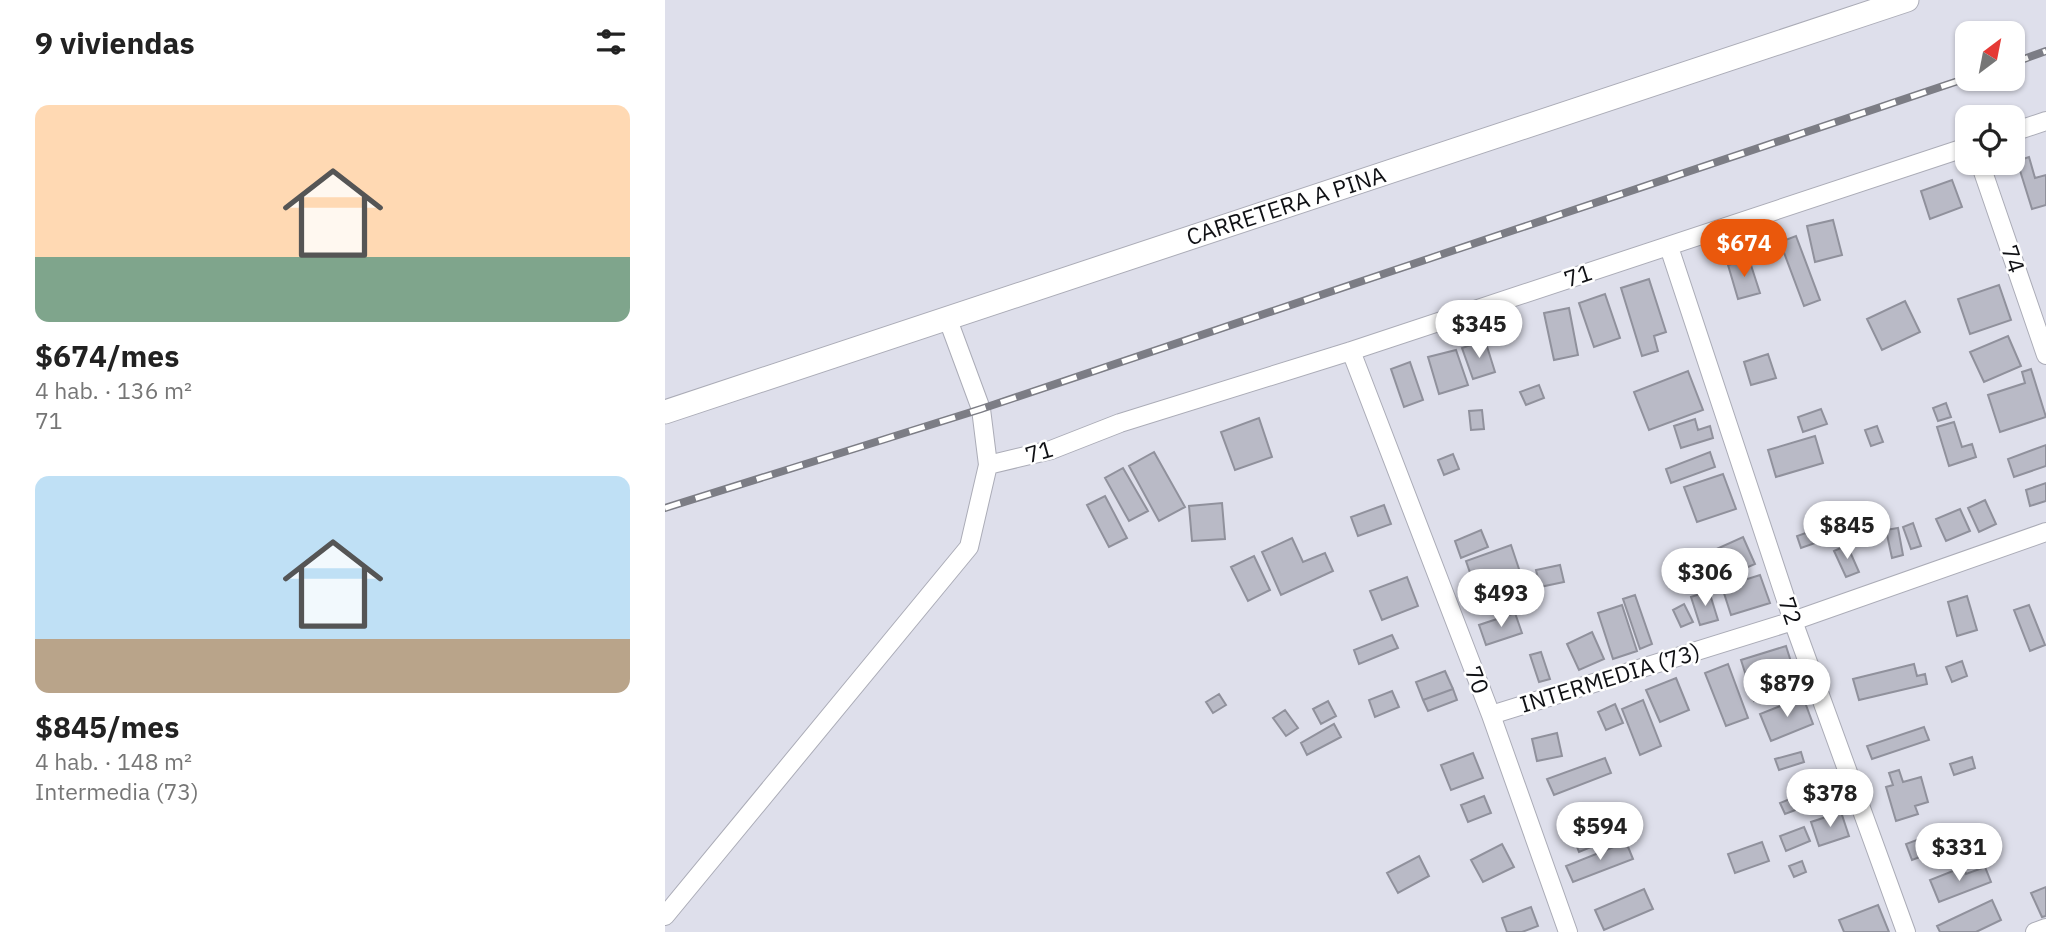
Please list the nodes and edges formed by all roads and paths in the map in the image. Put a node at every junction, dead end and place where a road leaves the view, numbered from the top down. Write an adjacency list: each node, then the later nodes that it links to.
1 (1907, 0): 7 (street, CARRETERA A PINA)
2 (2046, 121): 3 (street)
3 (2025, 128)
4 (1955, 151): 6 (street, 71)
5 (1984, 175): 9 (street, 74)
6 (1668, 247): 8 (street, 71); 13 (street, 72)
7 (947, 317): 10 (street, CARRETERA A PINA); 11 (street)
8 (1351, 351): 11 (street, 71); 14 (street, 70)
9 (2046, 355)
10 (665, 412)
11 (988, 465): 15 (street)
12 (2046, 532): 13 (street, INTERMEDIA (73))
13 (1793, 621): 14 (street, INTERMEDIA (73)); 18 (street, 72)
14 (1491, 715): 17 (street, 70)
15 (665, 916)
16 (2046, 928): 19 (street)
17 (1567, 932)
18 (1906, 932)
19 (2035, 932)

